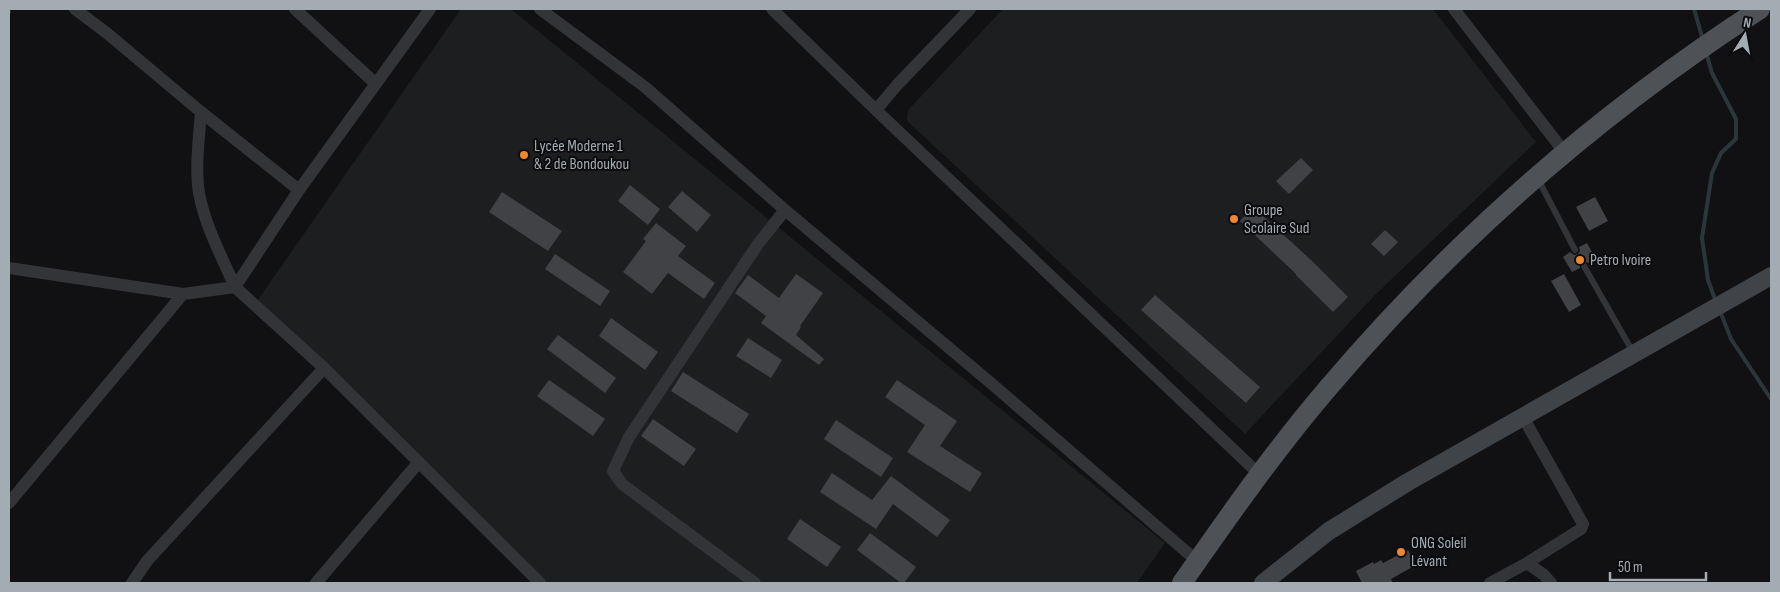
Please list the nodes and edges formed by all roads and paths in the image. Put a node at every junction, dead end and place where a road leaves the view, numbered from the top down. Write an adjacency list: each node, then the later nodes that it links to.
1 (12, 9): 10 (path)
2 (75, 9): 13 (street)
3 (295, 9): 11 (street)
4 (430, 9): 11 (street)
5 (540, 9): 17 (street)
6 (772, 9): 12 (street)
7 (970, 9): 12 (street)
8 (1454, 9): 14 (street)
9 (1760, 9): 14 (main road)
10 (9, 13)
11 (376, 84): 16 (street)
12 (876, 110): 28 (street)
13 (201, 112): 16 (street); 22 (street)
14 (1565, 153): 15 (main road)
15 (1538, 177): 18 (lane); 28 (main road)
16 (299, 190): 22 (street)
17 (785, 210): 30 (street); 35 (street)
18 (1575, 250)
19 (1584, 266): 24 (lane)
20 (9, 268): 23 (street)
21 (1771, 276): 24 (street)
22 (235, 287): 23 (street); 25 (street)
23 (183, 294): 29 (street)
24 (1634, 354): 26 (street)
25 (324, 368): 27 (street); 32 (street)
26 (1524, 417): 31 (street); 37 (street)
27 (419, 462): 33 (street); 34 (street)
28 (1259, 474): 30 (main road)
29 (9, 503)
30 (1197, 561): 36 (main road)
31 (1527, 563): 38 (street); 39 (street)
32 (132, 583)
33 (316, 583)
34 (540, 583)
35 (755, 583)
36 (1182, 583)
37 (1263, 583)
38 (1490, 583)
39 (1551, 583)

